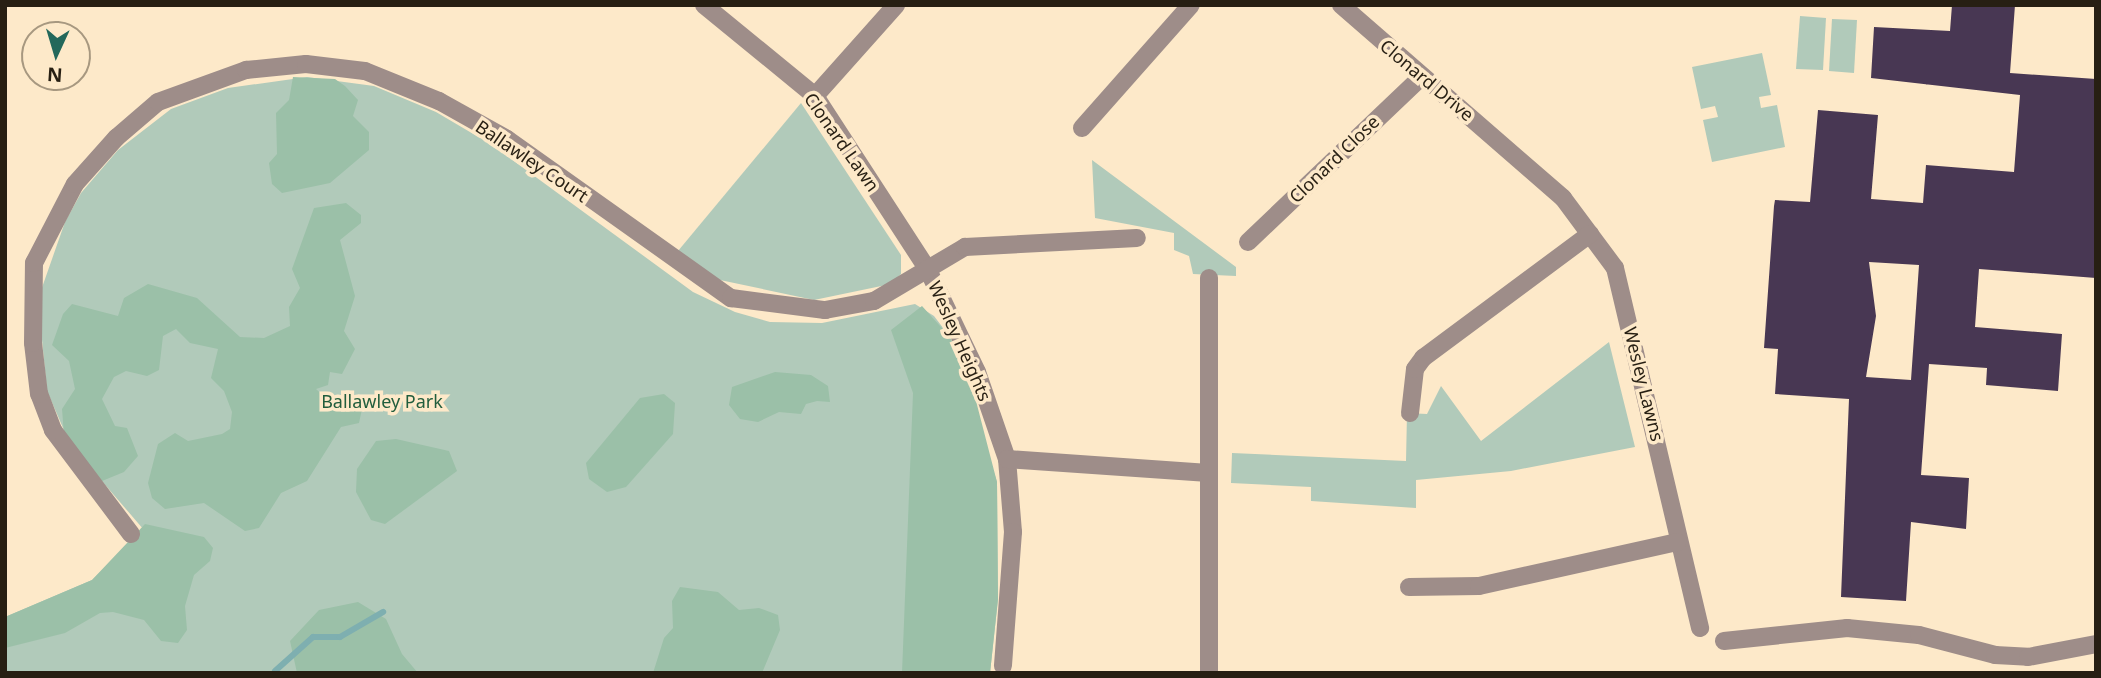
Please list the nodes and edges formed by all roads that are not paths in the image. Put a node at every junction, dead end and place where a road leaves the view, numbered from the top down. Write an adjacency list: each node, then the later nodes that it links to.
1 (704, 5): 6 (street, Clonard Lawn)
2 (896, 5): 6 (street)
3 (1191, 5): 7 (street)
4 (1341, 5): 5 (street, Clonard Drive)
5 (1420, 77): 8 (street, Clonard Drive); 11 (street, Clonard Close)
6 (815, 96): 12 (street, Clonard Lawn)
7 (1082, 128)
8 (1514, 152): 9 (street, Wesley Lawns)
9 (1590, 234): 14 (street); 18 (street, Wesley Lawns)
10 (1137, 238): 12 (street, Wesley Heights)
11 (1248, 242)
12 (928, 270): 15 (street, Wesley Heights); 17 (street, Ballawley Court)
13 (1209, 278): 16 (street)
14 (1410, 413)
15 (1007, 459): 16 (street); 23 (street, Wesley Heights)
16 (1209, 473): 24 (street)
17 (131, 534)
18 (1677, 542): 19 (street); 20 (street, Wesley Lawns)
19 (1409, 587)
20 (1700, 628)
21 (1724, 641): 22 (street)
22 (2096, 644)
23 (1003, 666)
24 (1209, 673)

